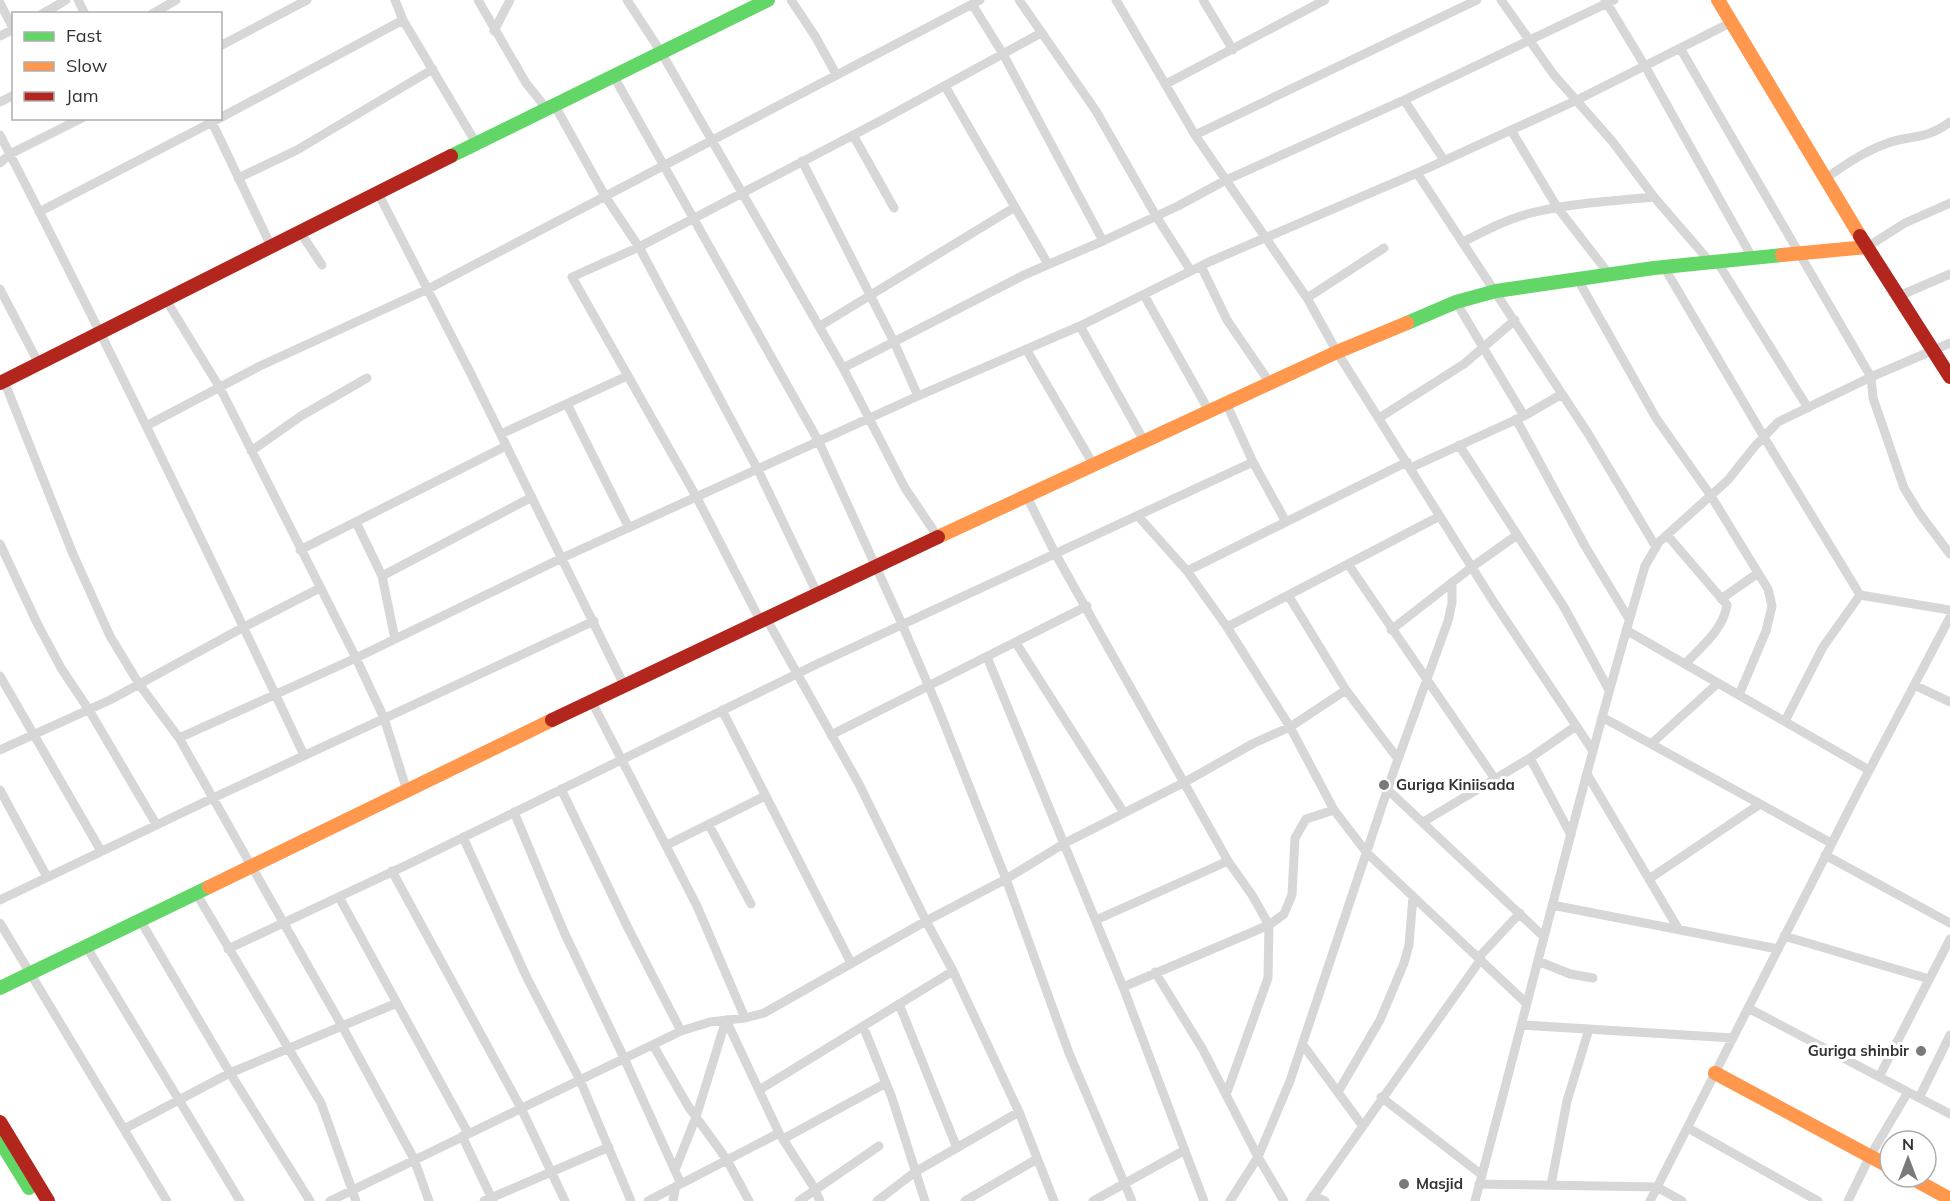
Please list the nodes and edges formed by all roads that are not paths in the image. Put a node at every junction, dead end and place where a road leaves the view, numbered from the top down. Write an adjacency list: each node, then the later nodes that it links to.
1 (66, 0): 20 (street)
2 (176, 0): 21 (street)
3 (307, 0): 28 (street)
4 (395, 0): 22 (street)
5 (478, 0): 25 (street)
6 (510, 0): 25 (street)
7 (627, 0): 31 (street)
8 (768, 0): 31 (street)
9 (790, 0): 35 (street)
10 (1019, 0): 26 (street)
11 (1116, 0): 37 (street)
12 (1203, 0): 30 (street)
13 (1325, 0): 30 (street)
14 (1478, 0): 50 (street)
15 (1501, 0): 27 (street)
16 (1718, 0): 23 (street)
17 (1608, 1): 27 (street); 33 (street)
18 (976, 2): 32 (street); 35 (street)
19 (0, 3): 24 (street)
20 (45, 12)
21 (155, 12)
22 (403, 20): 34 (street); 42 (street)
23 (1732, 22): 29 (street); 60 (street)
24 (12, 28)
25 (495, 31): 41 (street)
26 (1041, 33): 32 (street); 71 (street)
27 (1529, 41): 39 (street); 40 (street)
28 (222, 45)
29 (1680, 48): 33 (street); 81 (street)
30 (1233, 50): 37 (street)
31 (662, 52): 36 (street); 51 (street)
32 (1003, 54): 38 (street); 75 (street)
33 (1646, 66): 40 (street); 82 (street)
34 (433, 69): 52 (street); 59 (street)
35 (836, 74): 51 (street)
36 (614, 75): 41 (street); 57 (street)
37 (1166, 84): 50 (street)
38 (945, 86): 49 (street); 67 (street)
39 (1404, 100): 54 (street); 61 (street)
40 (1577, 100): 47 (street); 65 (street)
41 (550, 106): 52 (street); 64 (street)
42 (222, 115)
43 (78, 120): 53 (street)
44 (213, 120): 70 (street)
45 (215, 120): 59 (street)
46 (1950, 122): 60 (street)
47 (1511, 130): 54 (street); 68 (street)
48 (0, 135): 53 (street)
49 (853, 135): 55 (street); 69 (street)
50 (1195, 135): 61 (street)
51 (713, 140): 57 (street); 62 (street)
52 (476, 143): 63 (street)
53 (10, 154): 56 (street); 70 (street)
54 (1444, 160): 58 (street)
55 (802, 161): 62 (street); 96 (street)
56 (0, 163)
57 (664, 165): 64 (street); 72 (street)
58 (1417, 173): 74 (street); 76 (street)
59 (238, 178): 77 (street)
60 (1826, 178): 79 (street)
61 (1226, 180): 71 (street); 74 (street)
62 (743, 191): 72 (street); 102 (street)
63 (378, 193): 73 (street); 93 (street)
64 (604, 196): 78 (street); 93 (street)
65 (1654, 197): 68 (street); 83 (street)
66 (1950, 203): 79 (street)
67 (1015, 207): 84 (street); 96 (street)
68 (1557, 207): 76 (street); 89 (street)
69 (894, 208)
70 (39, 212): 104 (street)
71 (1156, 216): 75 (street); 88 (street)
72 (693, 217): 78 (street); 133 (street)
73 (300, 232): 77 (street); 85 (street)
74 (1266, 239): 86 (street); 98 (street)
75 (1103, 241): 84 (street)
76 (1463, 242): 94 (street)
77 (272, 246): 99 (street)
78 (639, 247): 113 (street); 140 (street)
79 (1868, 247): 81 (street); 97 (street)
80 (1384, 248): 98 (street)
81 (1800, 255): 82 (street); 114 (street)
82 (1753, 259): 83 (street)
83 (1714, 263): 87 (street); 124 (street)
84 (1048, 264): 105 (street)
85 (322, 265)
86 (1201, 266): 88 (street); 118 (street)
87 (1664, 267): 89 (street); 131 (street)
88 (1191, 271): 95 (street)
89 (1609, 274): 91 (street)
90 (1950, 274): 97 (street)
91 (1577, 278): 94 (street); 142 (street)
92 (0, 289): 111 (street)
93 (428, 289): 119 (street); 130 (street)
94 (1496, 291): 100 (street); 101 (street)
95 (1144, 295): 103 (street); 125 (street)
96 (870, 296): 102 (street); 105 (street)
97 (1899, 296): 109 (street)
98 (1307, 298): 110 (street)
99 (166, 300): 104 (street); 119 (street)
100 (1456, 302): 107 (street); 110 (street)
101 (1515, 320): 107 (street); 120 (street)
102 (819, 326): 112 (street)
103 (1080, 326): 108 (street); 132 (street)
104 (100, 333): 111 (street); 129 (street)
105 (894, 342): 112 (street); 121 (street)
106 (1950, 343): 109 (street)
107 (1483, 348): 126 (street); 127 (street)
108 (1026, 349): 121 (street); 138 (street)
109 (1933, 351): 114 (street); 115 (street)
110 (1337, 352): 118 (street); 127 (street)
111 (39, 364): 117 (street)
112 (843, 368): 128 (street)
113 (627, 376): 123 (street); 144 (street)
114 (1871, 377): 124 (street); 157 (street)
115 (1950, 377)
116 (367, 378): 136 (street)
117 (2, 382): 191 (street)
118 (1270, 383): 122 (street)
119 (220, 388): 129 (street); 136 (street)
120 (1562, 394): 126 (street); 154 (street)
121 (918, 396): 128 (street)
122 (1226, 403): 125 (street); 137 (street)
123 (567, 404): 130 (street); 149 (street)
124 (1808, 408): 131 (street)
125 (1209, 411): 132 (street)
126 (1520, 417): 134 (street); 175 (street)
127 (1379, 418): 139 (street)
128 (870, 419): 133 (street); 152 (street)
129 (146, 426): 178 (street)
130 (501, 434): 135 (street)
131 (1764, 437): 142 (street); 169 (street)
132 (1144, 441): 138 (street)
133 (819, 442): 140 (street); 160 (street)
134 (1459, 445): 139 (street); 150 (street)
135 (506, 446): 143 (street); 147 (street)
136 (251, 451): 155 (street)
137 (1253, 462): 145 (street); 148 (street)
138 (1093, 464): 141 (street)
139 (1408, 465): 146 (street); 148 (street)
140 (758, 470): 144 (street); 167 (street)
141 (1026, 495): 152 (street); 156 (street)
142 (1711, 496): 151 (street); 163 (street)
143 (532, 497): 158 (street); 164 (street)
144 (697, 498): 149 (street); 174 (street)
145 (1138, 516): 156 (street); 162 (street)
146 (1440, 516): 159 (street); 161 (street)
147 (356, 522): 155 (street); 164 (street)
148 (1286, 522): 162 (street)
149 (629, 528): 158 (street)
150 (1517, 535): 161 (street); 196 (street)
151 (1667, 535): 154 (street); 170 (street)
152 (938, 537): 160 (street)
153 (0, 543): 201 (street)
154 (1656, 547): 175 (street)
155 (300, 550): 166 (street)
156 (1055, 552): 171 (street); 177 (street)
157 (1950, 554)
158 (562, 558): 176 (street); 182 (street)
159 (1348, 564): 168 (street); 180 (street)
160 (876, 566): 167 (street); 177 (street)
161 (1472, 567): 165 (street); 206 (street)
162 (1187, 571): 179 (street)
163 (1758, 573): 170 (street); 197 (street)
164 (382, 576): 182 (street)
165 (1452, 582): 180 (street); 189 (street)
166 (320, 588): 178 (street); 185 (street)
167 (818, 593): 174 (street)
168 (1288, 595): 179 (street); 195 (street)
169 (1860, 595): 172 (street); 205 (street)
170 (1721, 599): 186 (street)
171 (1087, 606): 183 (street); 221 (street)
172 (1950, 610)
173 (1950, 617): 193 (street)
174 (763, 619): 187 (street); 192 (street)
175 (1629, 619): 181 (street)
176 (594, 621): 192 (street); 203 (street)
177 (903, 624): 187 (street); 194 (street)
178 (244, 627): 191 (street); 198 (street)
179 (1227, 627): 207 (street)
180 (1391, 630): 189 (street)
181 (1626, 630): 186 (street); 196 (street)
182 (395, 639): 185 (street)
183 (1016, 643): 184 (street); 231 (street)
184 (987, 657): 194 (street); 237 (street)
185 (356, 658): 198 (street); 203 (street)
186 (1685, 664): 190 (street)
187 (796, 674): 202 (street); 209 (street)
188 (0, 676): 208 (street)
189 (1426, 680): 216 (street); 220 (street)
190 (1718, 683): 197 (street); 211 (street)
191 (139, 684): 201 (street); 210 (street)
192 (624, 685): 199 (street)
193 (1914, 685): 200 (street); 218 (street)
194 (929, 687): 209 (street); 247 (street)
195 (1346, 690): 207 (street); 216 (street)
196 (1609, 690): 204 (street)
197 (1739, 694): 205 (street)
198 (275, 695): 210 (street); 214 (street)
199 (592, 702): 217 (street); 225 (street)
200 (1950, 702)
201 (89, 710): 208 (street); 233 (street)
202 (722, 710): 217 (street); 226 (street)
203 (384, 717): 214 (street); 225 (street)
204 (1602, 717): 211 (street); 213 (street)
205 (1785, 721): 218 (street)
206 (1576, 726): 213 (street); 215 (street)
207 (1290, 727): 221 (street); 229 (street)
208 (33, 735): 212 (street); 240 (street)
209 (831, 735): 258 (street)
210 (179, 738): 227 (street)
211 (1651, 744): 228 (street)
212 (0, 750)
213 (1593, 751): 219 (street)
214 (304, 755): 227 (street)
215 (1530, 758): 220 (street); 235 (street)
216 (1398, 759): 223 (street)
217 (622, 760): 222 (street); 239 (street)
218 (1869, 770): 238 (street)
219 (1587, 774): 235 (street); 248 (street)
220 (1495, 779): 232 (street)
221 (1185, 782): 231 (street); 243 (street)
222 (561, 789): 230 (street); 290 (street)
223 (1387, 789): 232 (street); 241 (street)
224 (0, 790): 246 (street)
225 (407, 791): 244 (street)
226 (765, 796): 234 (street); 272 (street)
227 (213, 798): 233 (street); 244 (street)
228 (1760, 804): 238 (street); 248 (street)
229 (1334, 810): 241 (street); 262 (street)
230 (514, 812): 236 (street); 296 (street)
231 (1124, 813): 237 (street)
232 (1423, 822): 255 (street)
233 (156, 824): 240 (street)
234 (709, 825): 239 (street); 253 (street)
235 (1570, 835): 254 (street)
236 (463, 837): 245 (street); 300 (street)
237 (1065, 843): 247 (street); 257 (street)
238 (1832, 843): 242 (street)
239 (667, 846): 284 (street)
240 (101, 851): 246 (street)
241 (1367, 853): 250 (street); 293 (street)
242 (1825, 855): 259 (street); 264 (street)
243 (1228, 861): 257 (street); 262 (street)
244 (251, 867): 249 (street); 261 (street)
245 (392, 871): 251 (street); 309 (street)
246 (47, 877): 252 (street)
247 (1005, 879): 258 (street); 334 (street)
248 (1649, 879): 263 (street)
249 (196, 893): 256 (street); 268 (street)
250 (1413, 896): 270 (street); 303 (street)
251 (339, 897): 261 (street); 280 (street)
252 (0, 900)
253 (751, 904)
254 (1552, 905): 263 (street); 265 (street)
255 (1520, 913): 265 (street); 270 (street)
256 (140, 920): 267 (street); 297 (street)
257 (1096, 920): 278 (street)
258 (926, 921): 272 (street); 273 (street)
259 (1950, 922)
260 (0, 923): 275 (street)
261 (284, 923): 268 (street); 287 (street)
262 (1269, 925): 274 (street); 305 (street)
263 (1679, 930): 269 (street)
264 (1784, 936): 269 (street); 277 (street)
265 (1544, 937): 271 (street)
266 (1950, 939): 277 (street)
267 (86, 946): 275 (street); 308 (street)
268 (228, 949): 295 (street)
269 (1778, 949): 283 (street)
270 (1480, 958): 282 (street); 306 (street)
271 (1538, 961): 276 (street); 282 (street)
272 (851, 963): 284 (street)
273 (953, 971): 281 (street); 311 (street)
274 (1155, 972): 278 (street); 305 (street)
275 (30, 974): 279 (street); 316 (street)
276 (1593, 978)
277 (1929, 979): 299 (street)
278 (1123, 987): 323 (street)
279 (0, 988)
280 (396, 1003): 287 (street); 317 (street)
281 (899, 1004): 288 (street); 322 (street)
282 (1527, 1004): 286 (street)
283 (1748, 1008): 292 (street); 299 (street)
284 (745, 1018): 285 (street)
285 (726, 1020): 290 (street); 302 (street); 312 (street)
286 (1522, 1025): 289 (street); 333 (street)
287 (342, 1026): 295 (street); 326 (street)
288 (863, 1026): 301 (street); 302 (street)
289 (1589, 1029): 292 (street); 336 (street)
290 (681, 1031): 294 (street)
291 (1950, 1035): 307 (street)
292 (1732, 1038): 298 (street)
293 (1303, 1044): 303 (street); 325 (street)
294 (653, 1045): 296 (street); 312 (street)
295 (288, 1049): 297 (street); 339 (street)
296 (624, 1058): 300 (street); 330 (street)
297 (230, 1073): 308 (street); 348 (street)
298 (1715, 1073): 315 (street); 324 (street)
299 (1879, 1077): 304 (street)
300 (580, 1080): 309 (street); 321 (street)
301 (886, 1083): 318 (street); 332 (street)
302 (759, 1090): 318 (street)
303 (1338, 1092): 314 (street)
304 (1908, 1092): 307 (street); 324 (street)
305 (1226, 1095): 325 (street)
306 (1381, 1097): 314 (street); 333 (street)
307 (1919, 1098): 310 (street)
308 (178, 1100): 316 (street); 347 (street)
309 (521, 1108): 317 (street); 331 (street)
310 (1949, 1111)
311 (1019, 1112): 322 (street); 327 (street)
312 (696, 1117): 328 (street); 330 (street)
313 (0, 1122): 345 (street)
314 (1362, 1125): 341 (street)
315 (1688, 1128): 337 (street); 372 (street)
316 (124, 1129): 346 (street)
317 (465, 1135): 326 (street); 343 (street)
318 (781, 1136): 328 (street); 340 (street)
319 (0, 1141): 344 (street)
320 (879, 1146): 340 (street)
321 (609, 1148): 331 (street); 353 (street)
322 (957, 1148): 332 (street)
323 (1185, 1150): 334 (street); 365 (street)
324 (1870, 1156): 329 (street); 373 (street)
325 (1258, 1157): 366 (street); 367 (street)
326 (414, 1159): 339 (street); 351 (street)
327 (1037, 1159): 361 (street); 362 (street)
328 (727, 1160): 335 (street); 356 (street)
329 (1878, 1160)
330 (675, 1170): 335 (street)
331 (551, 1171): 343 (street); 352 (street)
332 (915, 1172): 359 (street); 360 (street)
333 (1481, 1179): 336 (street); 369 (street)
334 (1125, 1183): 363 (street); 364 (street)
335 (679, 1185): 354 (street); 355 (street)
336 (1551, 1185): 337 (street)
337 (1657, 1187): 370 (street); 371 (street)
338 (1932, 1189): 342 (street)
339 (352, 1190): 349 (street); 350 (street)
340 (815, 1190): 357 (street); 358 (street)
341 (1311, 1198): 368 (street)
342 (1950, 1199)
343 (490, 1200)
344 (37, 1201)
345 (48, 1201)
346 (167, 1201)
347 (240, 1201)
348 (310, 1201)
349 (330, 1201)
350 (356, 1201)
351 (429, 1201)
352 (565, 1201)
353 (631, 1201)
354 (648, 1201)
355 (673, 1201)
356 (749, 1201)
357 (798, 1201)
358 (820, 1201)
359 (877, 1201)
360 (925, 1201)
361 (965, 1201)
362 (1054, 1201)
363 (1093, 1201)
364 (1132, 1201)
365 (1204, 1201)
366 (1230, 1201)
367 (1284, 1201)
368 (1325, 1201)
369 (1475, 1201)
370 (1650, 1201)
371 (1682, 1201)
372 (1818, 1201)
373 (1848, 1201)

